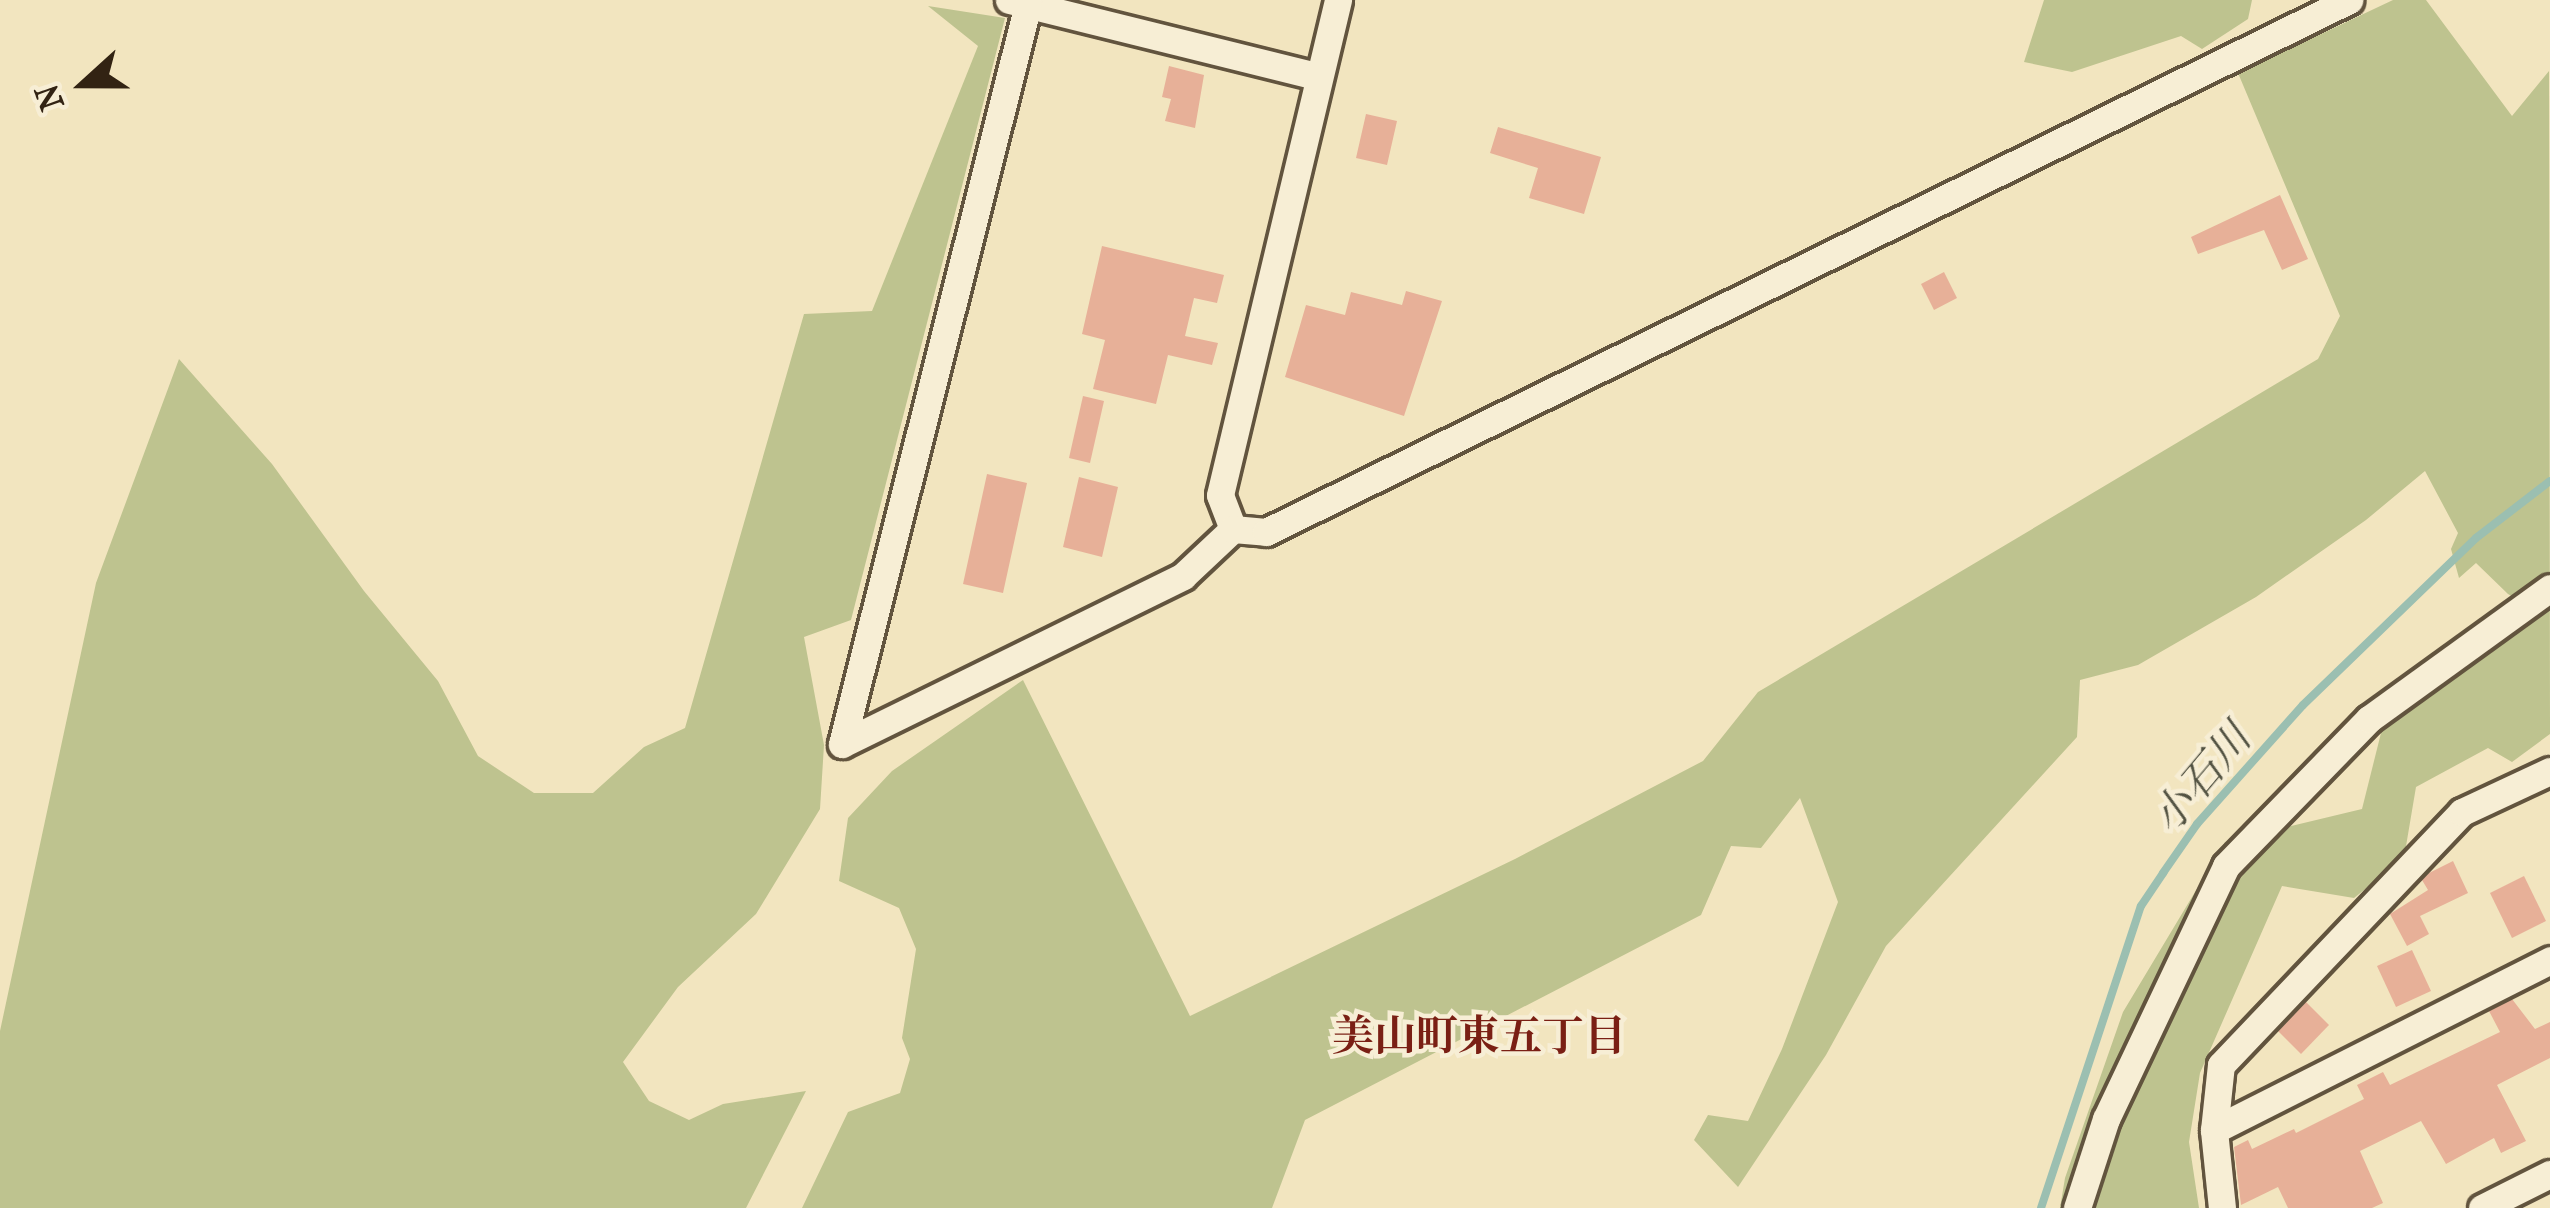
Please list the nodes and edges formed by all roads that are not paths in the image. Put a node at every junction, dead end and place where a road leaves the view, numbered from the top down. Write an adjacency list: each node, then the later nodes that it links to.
1 (1338, 0): 4 (street)
2 (2349, 0): 5 (street)
3 (1018, 2): 4 (street); 5 (street)
4 (1319, 77): 5 (street)
5 (1233, 529)
6 (2550, 588): 11 (street)
7 (2550, 770): 9 (street)
8 (2550, 960): 9 (street)
9 (2214, 1130): 12 (street)
10 (2550, 1174): 13 (street)
11 (2077, 1208)
12 (2222, 1208)
13 (2482, 1208)

